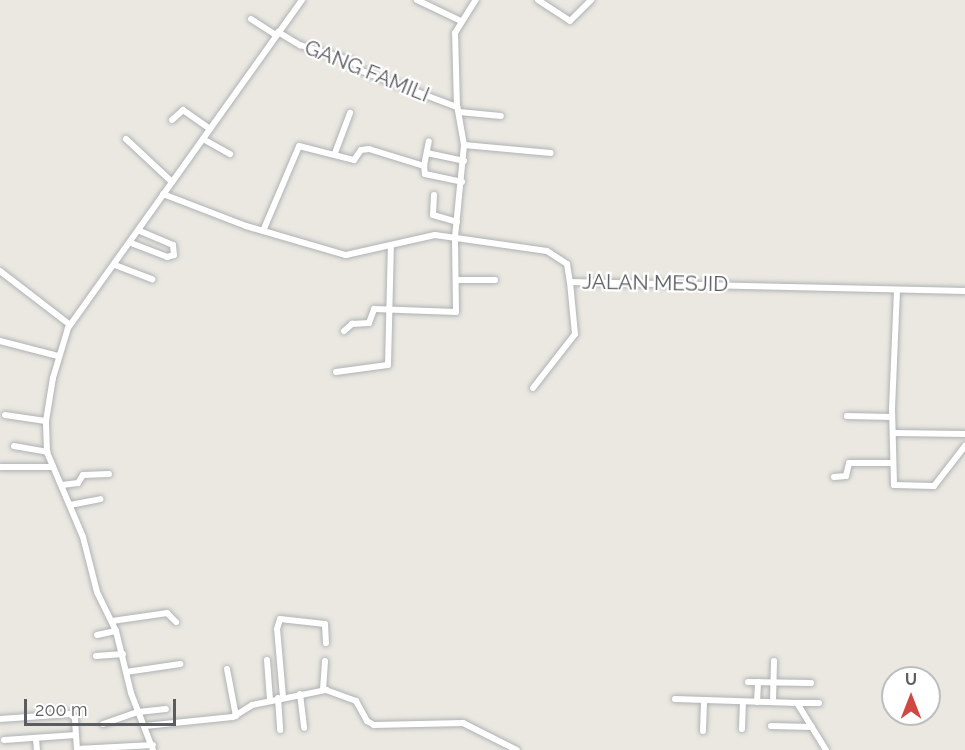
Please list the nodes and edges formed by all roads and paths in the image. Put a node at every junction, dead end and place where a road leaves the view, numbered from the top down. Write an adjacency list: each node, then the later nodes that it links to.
1 (302, 0): 8 (street)
2 (417, 0): 7 (street)
3 (476, 0): 7 (street)
4 (538, 0): 5 (street)
5 (591, 0)
6 (251, 19): 8 (street, GANG FAMILI)
7 (461, 21): 9 (street)
8 (277, 34): 9 (street, GANG FAMILI); 13 (street)
9 (458, 109): 11 (street, GANG FAMILI); 17 (street)
10 (350, 113): 18 (street)
11 (501, 116)
12 (172, 120): 13 (street)
13 (210, 129): 14 (street)
14 (203, 139): 21 (street); 24 (street)
15 (126, 140): 24 (street)
16 (429, 141): 19 (street)
17 (464, 145): 20 (street); 22 (street)
18 (335, 153): 23 (street); 30 (street)
19 (427, 153): 22 (street); 23 (street)
20 (551, 153)
21 (230, 154)
22 (464, 161): 25 (street)
23 (424, 166): 25 (street)
24 (172, 182): 26 (street)
25 (462, 182): 28 (street)
26 (163, 194): 29 (street); 30 (street, JALAN MESJID)
27 (435, 195): 28 (street)
28 (457, 222): 31 (street)
29 (140, 231): 32 (street); 32 (street)
30 (263, 231): 33 (street, JALAN MESJID)
31 (455, 237): 33 (street, JALAN MESJID); 37 (street); 39 (street, JALAN MESJID)
32 (131, 243): 34 (street)
33 (391, 245): 42 (street)
34 (115, 265): 36 (street); 43 (street)
35 (0, 271): 43 (street)
36 (152, 279)
37 (456, 280): 38 (street); 42 (street)
38 (495, 280)
39 (570, 282): 40 (street, JALAN MESJID); 48 (street)
40 (897, 290): 41 (street, JALAN MESJID); 51 (street)
41 (965, 291)
42 (390, 310): 44 (street); 47 (street)
43 (70, 325): 46 (street)
44 (344, 330)
45 (0, 340): 46 (street)
46 (58, 356): 52 (street)
47 (336, 372)
48 (533, 388)
49 (5, 415): 52 (street)
50 (847, 416): 51 (street)
51 (892, 417): 53 (street)
52 (46, 421): 57 (street)
53 (893, 433): 54 (street); 58 (street)
54 (965, 434)
55 (14, 446): 57 (street)
56 (965, 446): 58 (street)
57 (47, 452): 60 (street)
58 (892, 463): 62 (street)
59 (0, 466): 60 (street)
60 (53, 467): 63 (street)
61 (109, 474): 63 (street)
62 (834, 477)
63 (62, 485): 65 (street)
64 (100, 499): 65 (street)
65 (70, 505): 66 (street)
66 (112, 621): 67 (street); 68 (street)
67 (176, 622)
68 (116, 631): 69 (street); 71 (street)
69 (97, 635)
70 (326, 643): 85 (street)
71 (123, 654): 72 (street); 78 (street)
72 (96, 656)
73 (267, 660): 87 (street)
74 (325, 661): 83 (street)
75 (774, 661): 81 (street)
76 (180, 664): 78 (street)
77 (227, 669): 96 (street)
78 (126, 672): 95 (street)
79 (748, 682): 80 (street)
80 (758, 682): 81 (street); 90 (street)
81 (773, 682): 82 (street); 91 (street)
82 (811, 683)
83 (323, 690): 84 (street); 112 (street)
84 (300, 694): 85 (street); 102 (street)
85 (280, 698): 87 (street); 104 (street)
86 (675, 699): 88 (street)
87 (270, 700): 96 (street)
88 (704, 700): 89 (street); 105 (street)
89 (743, 702): 90 (street); 103 (street)
90 (757, 702): 91 (street)
91 (773, 702): 92 (street)
92 (797, 703): 93 (street); 101 (street)
93 (819, 704)
94 (166, 709): 95 (street)
95 (138, 712): 98 (street); 99 (street)
96 (236, 716): 99 (street)
97 (0, 719): 106 (street)
98 (103, 724)
99 (145, 726): 109 (street)
100 (771, 726): 101 (street)
101 (812, 727): 113 (street)
102 (304, 728)
103 (742, 729)
104 (280, 730)
105 (703, 731)
106 (76, 735): 107 (street); 110 (street)
107 (36, 739): 108 (street); 111 (street)
108 (4, 740)
109 (153, 747): 110 (street)
110 (77, 749)
111 (37, 750)
112 (517, 750)
113 (826, 750)

